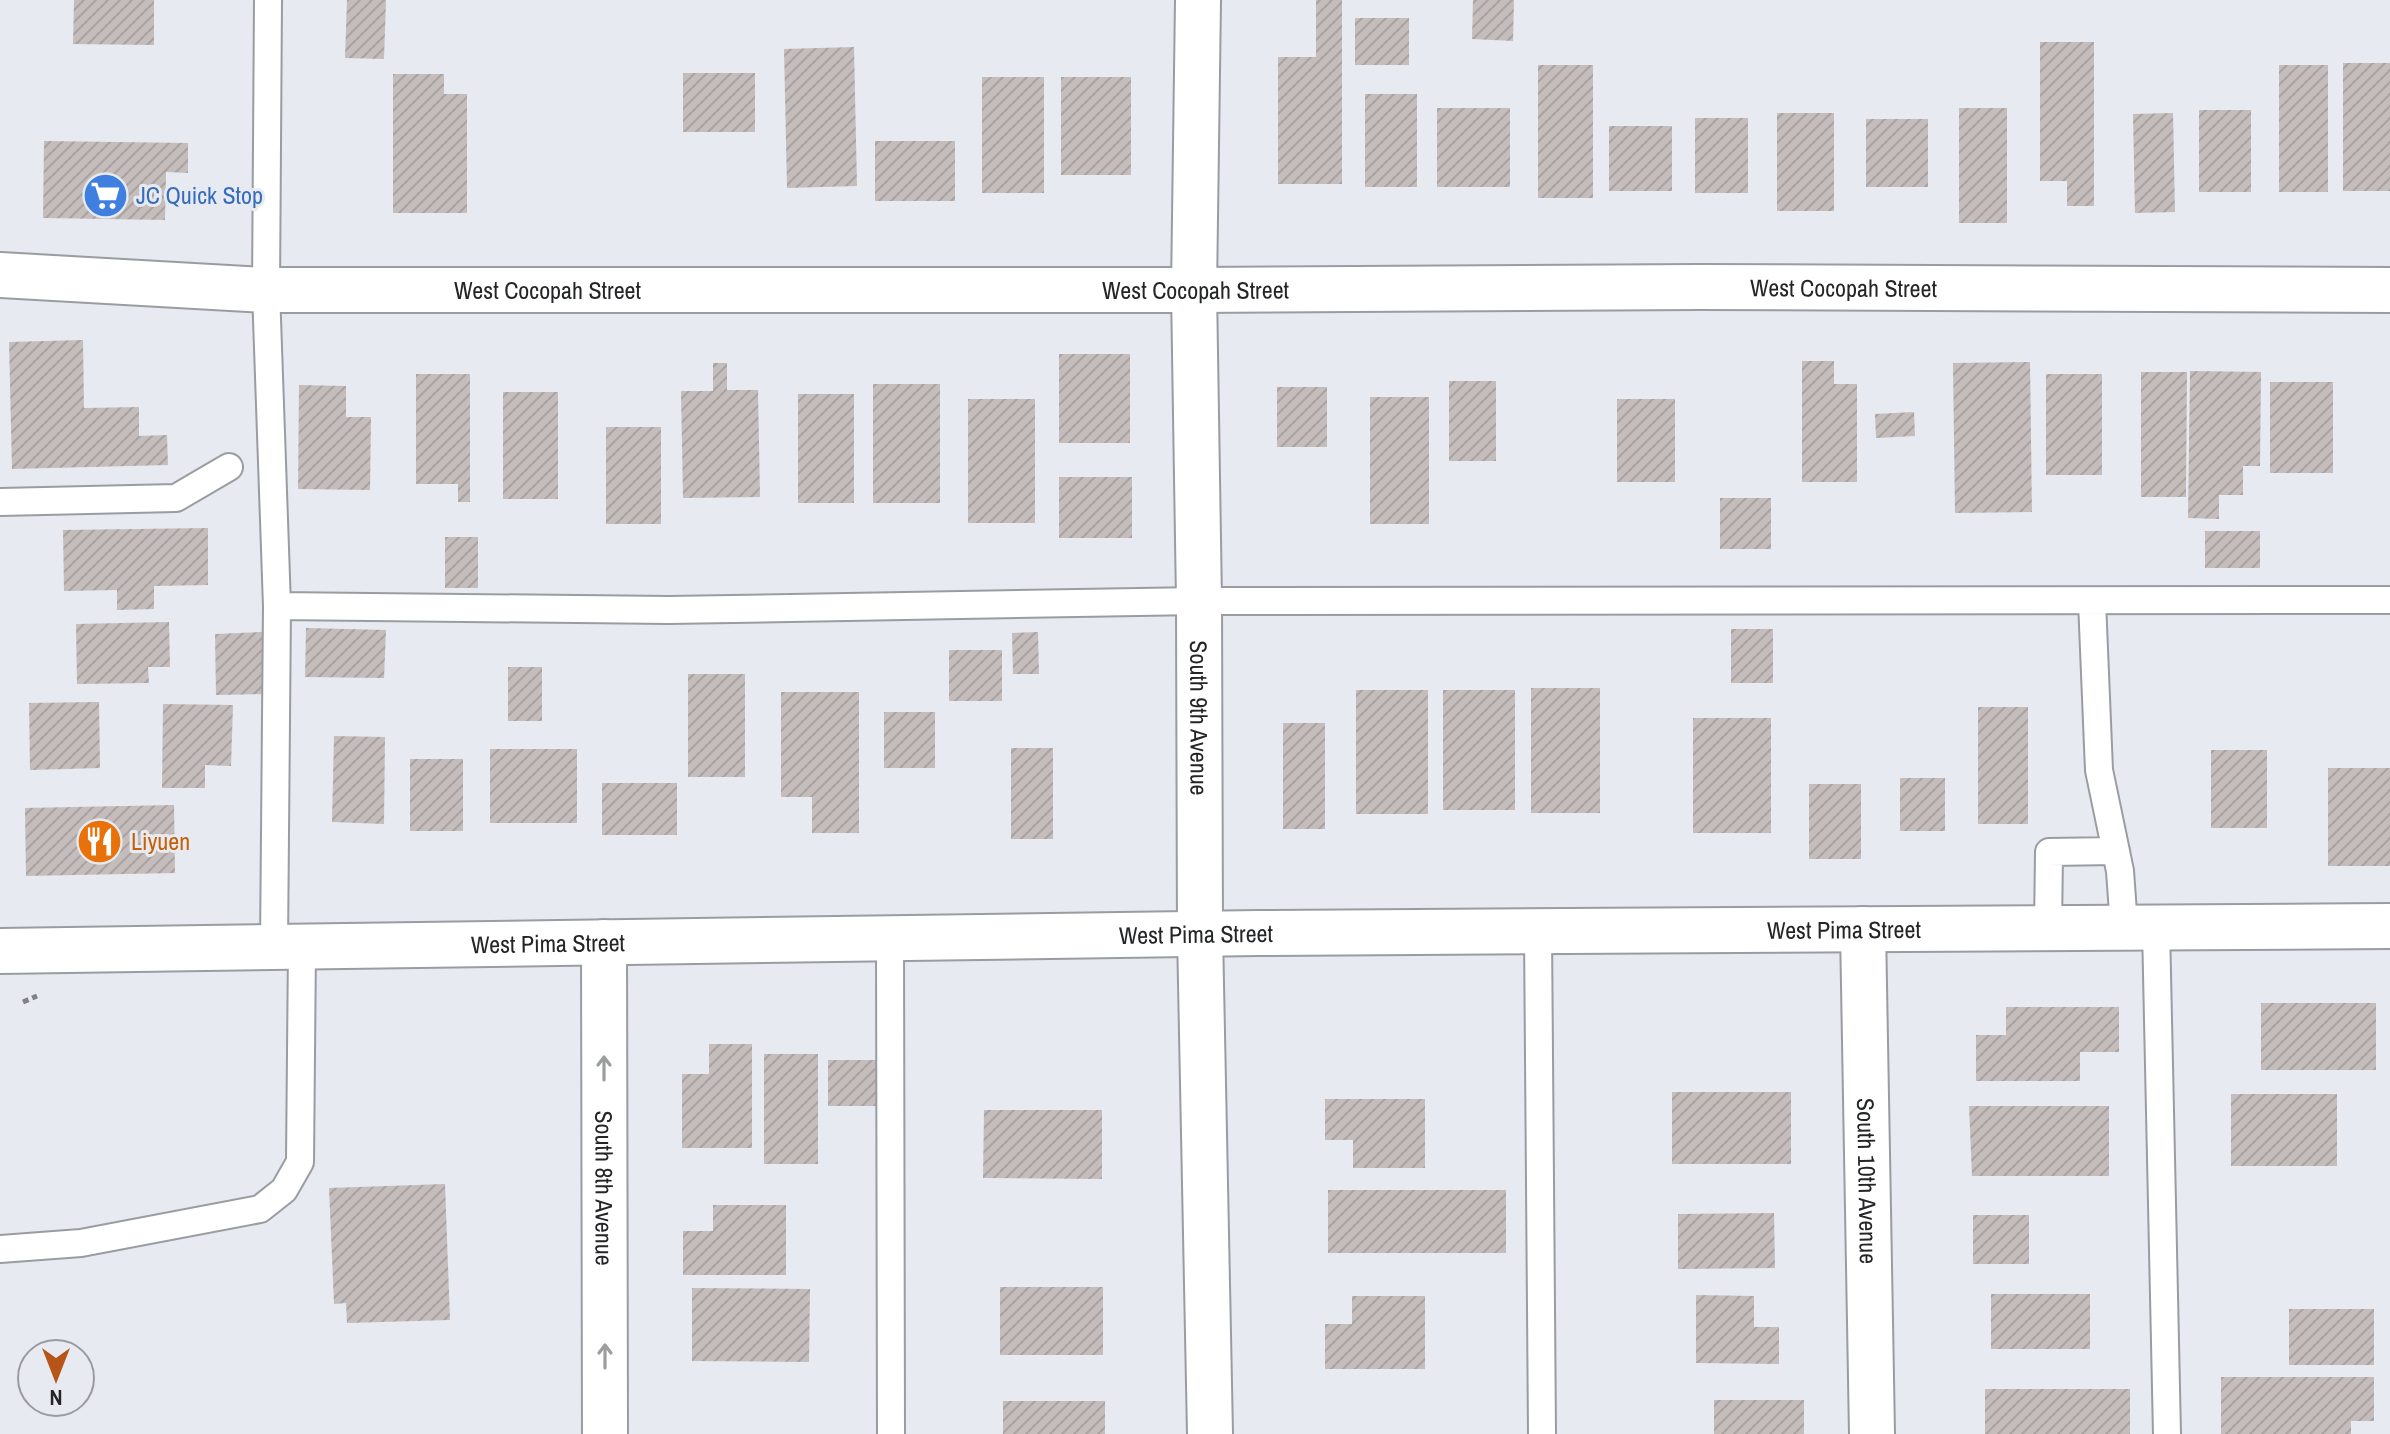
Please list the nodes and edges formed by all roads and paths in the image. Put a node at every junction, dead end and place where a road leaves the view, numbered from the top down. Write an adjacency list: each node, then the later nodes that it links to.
1 (268, 0): 4 (lane)
2 (1198, 0): 5 (street, South 9th Avenue)
3 (0, 275): 4 (street, West Cocopah Street)
4 (266, 290): 5 (street, West Cocopah Street); 12 (lane)
5 (1194, 290): 6 (street, West Cocopah Street); 10 (street, South 9th Avenue)
6 (2390, 290)
7 (229, 467): 8 (lane)
8 (0, 502)
9 (2390, 600): 11 (lane)
10 (1199, 601): 11 (lane); 12 (lane); 19 (street, South 9th Avenue)
11 (2092, 601): 13 (lane)
12 (277, 606): 22 (lane)
13 (2116, 851): 15 (lane); 16 (lane)
14 (2390, 926): 15 (street, West Pima Street)
15 (2140, 927): 16 (street, West Pima Street); 30 (lane)
16 (2048, 928): 17 (street, West Pima Street)
17 (1863, 929): 18 (street, West Pima Street); 29 (street, South 10th Avenue)
18 (1538, 931): 19 (street, West Pima Street); 28 (lane)
19 (1200, 933): 20 (street, West Pima Street); 27 (street, South 9th Avenue)
20 (890, 938): 21 (street, West Pima Street); 26 (lane)
21 (604, 942): 22 (street, West Pima Street); 25 (street, South 8th Avenue, one-way to 21)
22 (288, 946): 23 (street, West Pima Street); 24 (lane)
23 (0, 951)
24 (0, 1249)
25 (605, 1434)
26 (891, 1434)
27 (1210, 1434)
28 (1542, 1434)
29 (1872, 1434)
30 (2167, 1434)

